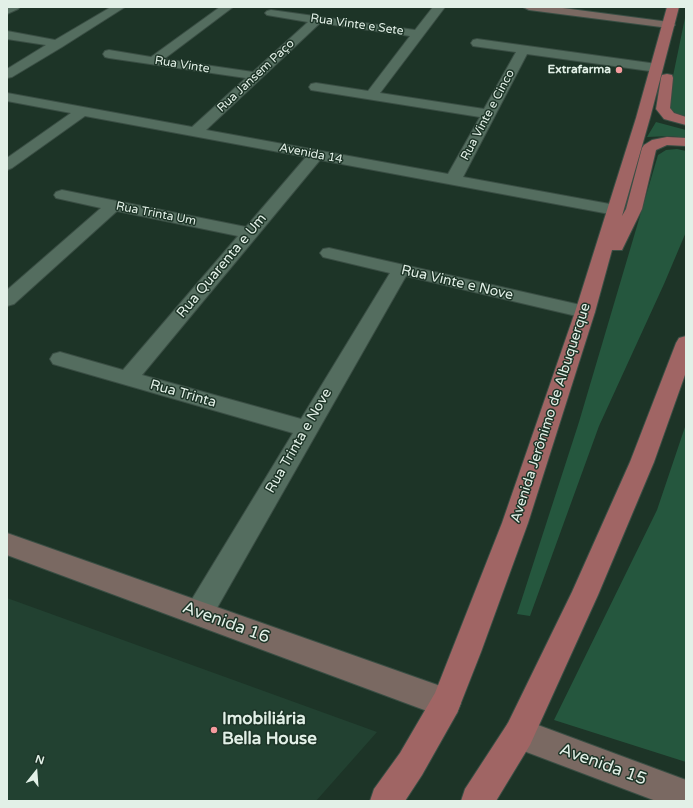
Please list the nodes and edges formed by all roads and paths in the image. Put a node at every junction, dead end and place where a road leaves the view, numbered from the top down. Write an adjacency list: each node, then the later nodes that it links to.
1 (14, 7): 8 (street)
2 (119, 7): 14 (street)
3 (225, 7): 18 (street)
4 (439, 7): 12 (street)
5 (529, 7): 7 (street)
6 (673, 7): 11 (main road, Avenida Jerônimo de Albuquerque)
7 (548, 8): 11 (street)
8 (7, 11)
9 (271, 13): 10 (street, Rua Vinte e Sete)
10 (317, 20): 12 (street, Rua Vinte e Sete); 21 (street, Rua Jansem Paço)
11 (669, 25): 19 (main road, Avenida Jerônimo de Albuquerque); 27 (main road)
12 (418, 34): 23 (street)
13 (7, 35): 14 (street)
14 (58, 44): 20 (street)
15 (477, 44): 16 (street, Rua Vinte e Cinco)
16 (523, 50): 19 (street, Rua Vinte e Cinco); 26 (street, Rua Vinte e Cinco)
17 (109, 54): 18 (street, Rua Vinte)
18 (153, 61): 21 (street, Rua Vinte)
19 (657, 68): 35 (main road, Avenida Jerônimo de Albuquerque)
20 (7, 74)
21 (255, 76): 28 (street, Rua Jansem Paço)
22 (316, 87): 23 (street)
23 (372, 96): 26 (street)
24 (7, 97): 25 (street, Avenida 14)
25 (83, 111): 28 (street, Avenida 14); 31 (street)
26 (487, 114): 32 (street, Rua Vinte e Cinco)
27 (686, 121)
28 (195, 132): 30 (street, Avenida 14)
29 (686, 142): 40 (main road)
30 (316, 154): 32 (street, Avenida 14); 36 (street, Rua Quarenta e Um)
31 (7, 165)
32 (453, 180): 35 (street, Avenida 14)
33 (62, 195): 34 (street, Rua Trinta Um)
34 (113, 206): 36 (street, Rua Trinta Um); 39 (street)
35 (615, 210): 40 (main road, Avenida Jerônimo de Albuquerque)
36 (250, 233): 45 (street, Rua Quarenta e Um)
37 (329, 254): 38 (street, Rua Vinte e Nove)
38 (401, 270): 40 (street, Rua Vinte e Nove); 46 (street, Rua Trinta e Nove)
39 (7, 300)
40 (585, 312): 49 (main road, Avenida Jerônimo de Albuquerque)
41 (686, 325): 44 (main road)
42 (686, 343): 44 (main road)
43 (60, 358): 45 (street, Rua Trinta)
44 (676, 371): 50 (main road)
45 (128, 378): 46 (street, Rua Trinta)
46 (306, 429): 48 (street, Rua Trinta e Nove)
47 (7, 544): 48 (street, Avenida 16)
48 (199, 613): 49 (street, Avenida 16)
49 (446, 703): 52 (main road, Avenida Jerônimo de Albuquerque)
50 (519, 734): 51 (street, Avenida 15); 53 (main road)
51 (686, 796)
52 (386, 801)
53 (477, 801)

